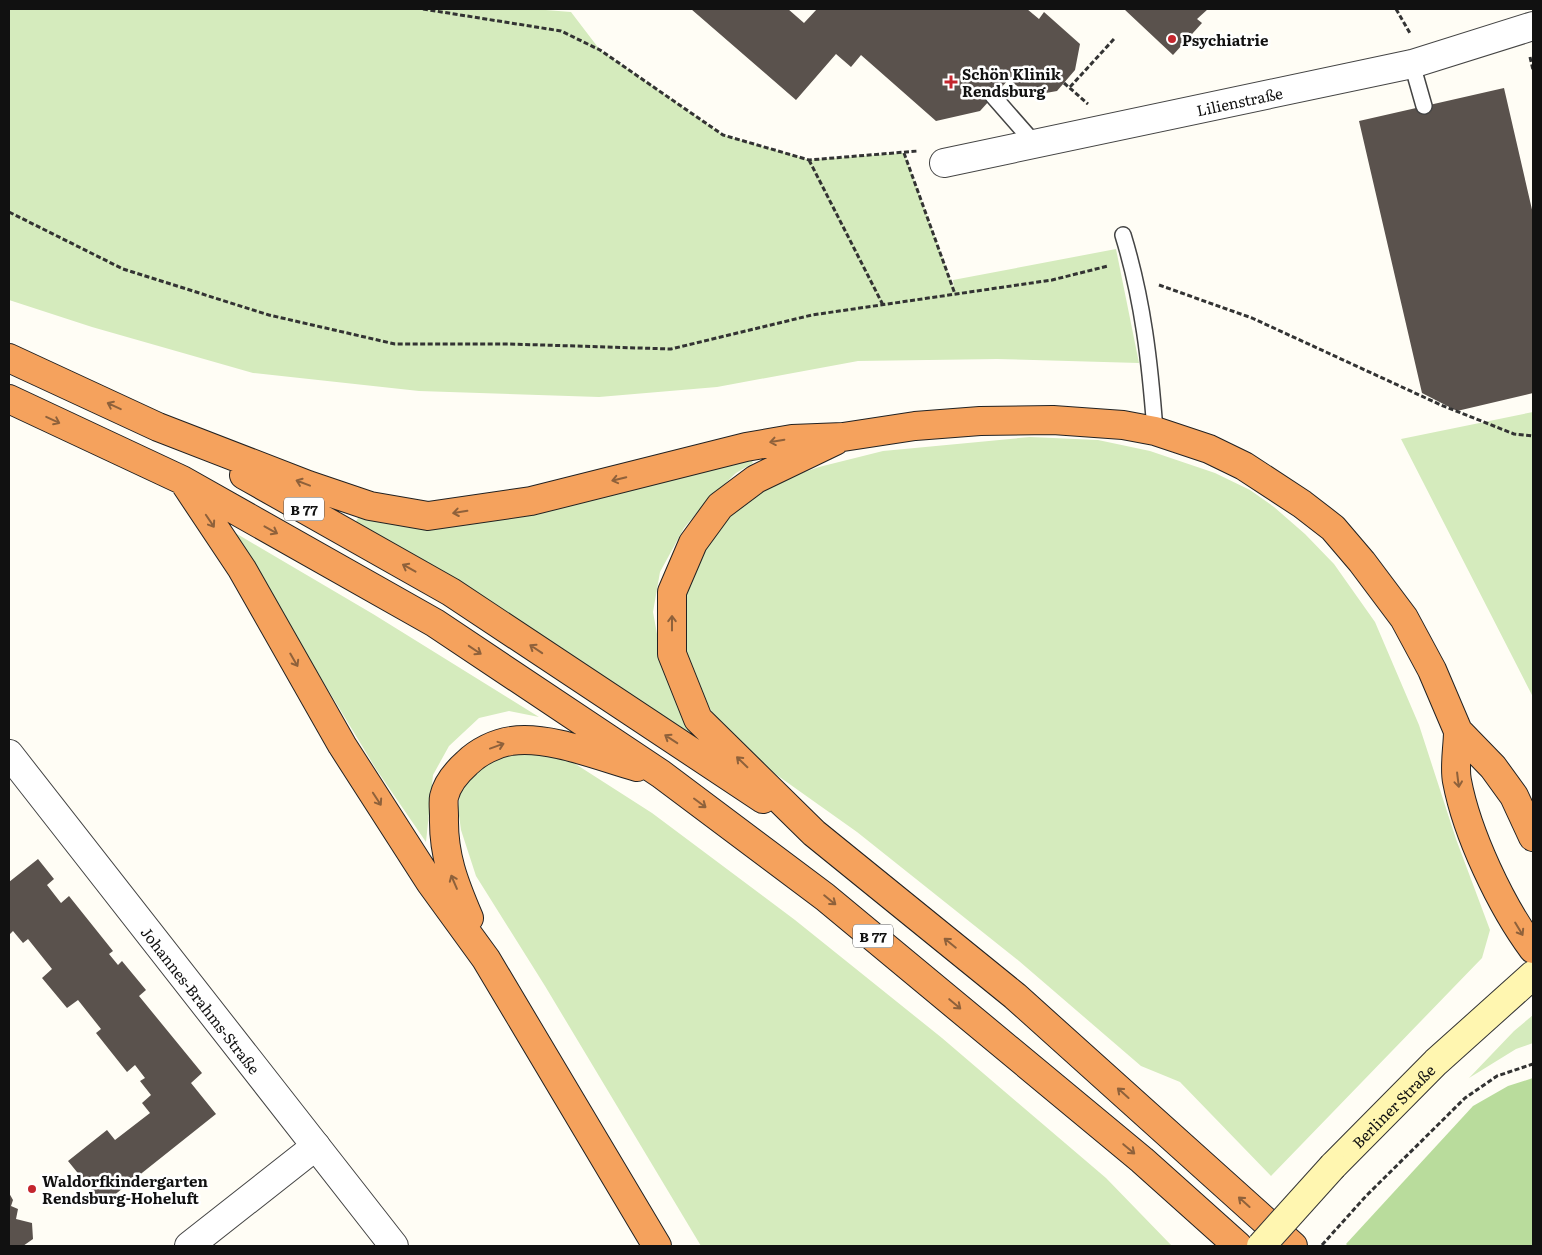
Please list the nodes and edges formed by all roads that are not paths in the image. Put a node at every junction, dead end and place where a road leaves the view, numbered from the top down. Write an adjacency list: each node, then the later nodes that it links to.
1 (1533, 26): 2 (street, Lilienstraße)
2 (1412, 64): 4 (lane); 5 (street, Lilienstraße)
3 (993, 96): 5 (lane)
4 (1424, 106)
5 (1035, 144): 6 (street, Lilienstraße)
6 (944, 163)
7 (1122, 235): 11 (lane)
8 (9, 358): 10 (highway, B 77, one-way to 8)
9 (9, 399): 13 (highway, B 77, one-way to 13)
10 (158, 427): 12 (highway, one-way to 10); 18 (highway, B 77, one-way to 10)
11 (1155, 431): 12 (highway); 14 (highway)
12 (843, 437): 18 (highway, one-way to 12)
13 (182, 480): 16 (highway, B 77, one-way to 16); 21 (highway, one-way to 21)
14 (1458, 731): 17 (highway); 20 (highway, one-way to 20)
15 (9, 754): 23 (street, Johannes-Brahms-Straße)
16 (661, 774): 21 (highway, one-way to 16); 27 (highway, B 77, one-way to 27)
17 (1524, 804): 19 (highway)
18 (814, 833): 29 (highway, B 77, one-way to 18)
19 (1533, 837)
20 (1533, 949)
21 (486, 959): 26 (highway)
22 (1533, 974): 28 (main road, Berliner Straße, bridge)
23 (316, 1146): 24 (street); 25 (street, Johannes-Brahms-Straße)
24 (189, 1246)
25 (394, 1246)
26 (657, 1246)
27 (1238, 1246)
28 (1261, 1246)
29 (1293, 1246)

